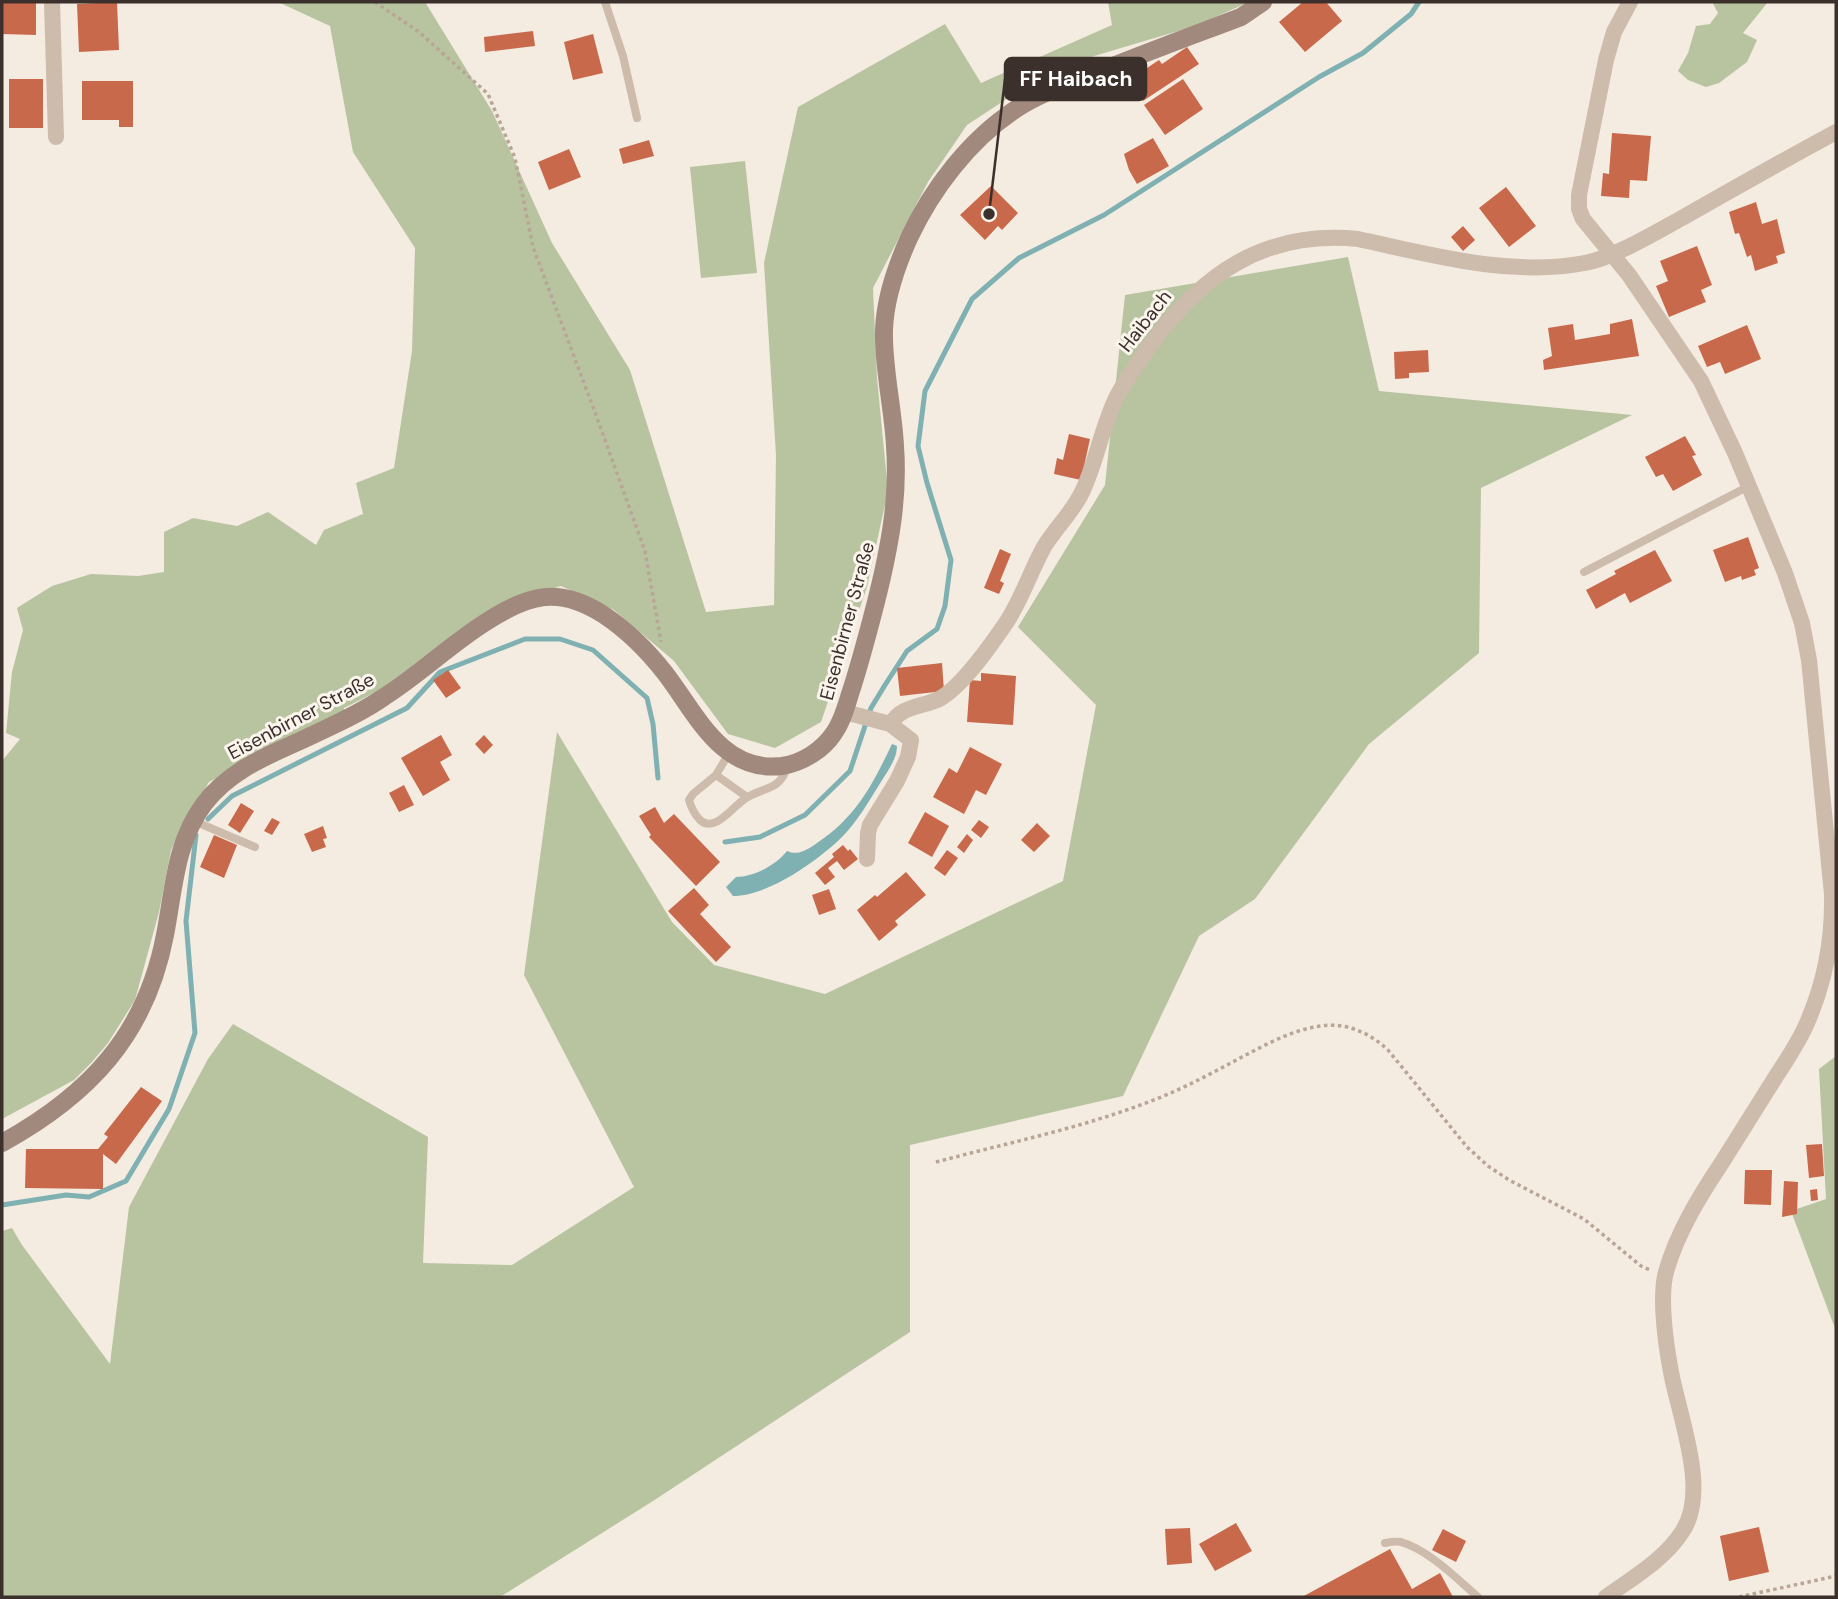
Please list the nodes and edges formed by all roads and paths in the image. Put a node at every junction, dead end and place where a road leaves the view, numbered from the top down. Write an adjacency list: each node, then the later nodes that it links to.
1 (52, 2): 8 (street)
2 (375, 2): 12 (path)
3 (605, 2): 6 (lane)
4 (1263, 2): 13 (main road, Eisenbirner Straße)
5 (1630, 2): 9 (street)
6 (636, 118)
7 (1836, 132): 9 (street, Haibach)
8 (55, 137)
9 (1613, 254): 10 (street); 14 (street, Haibach)
10 (1749, 486): 11 (lane); 24 (street)
11 (1584, 572)
12 (662, 642)
13 (845, 712): 14 (street); 16 (main road, Eisenbirner Straße)
14 (885, 723): 21 (street)
15 (729, 753): 16 (main road, Eisenbirner Straße); 17 (lane); 19 (main road, Eisenbirner Straße)
16 (788, 765): 18 (lane)
17 (716, 775): 18 (lane); 18 (lane)
18 (747, 797)
19 (194, 821): 20 (lane); 22 (main road, Eisenbirner Straße)
20 (255, 847)
21 (867, 859)
22 (3, 1141)
23 (936, 1162): 24 (path)
24 (1665, 1275): 28 (street)
25 (1385, 1543): 27 (lane)
26 (1836, 1576): 29 (path)
27 (1478, 1597)
28 (1606, 1597)
29 (1739, 1597)

